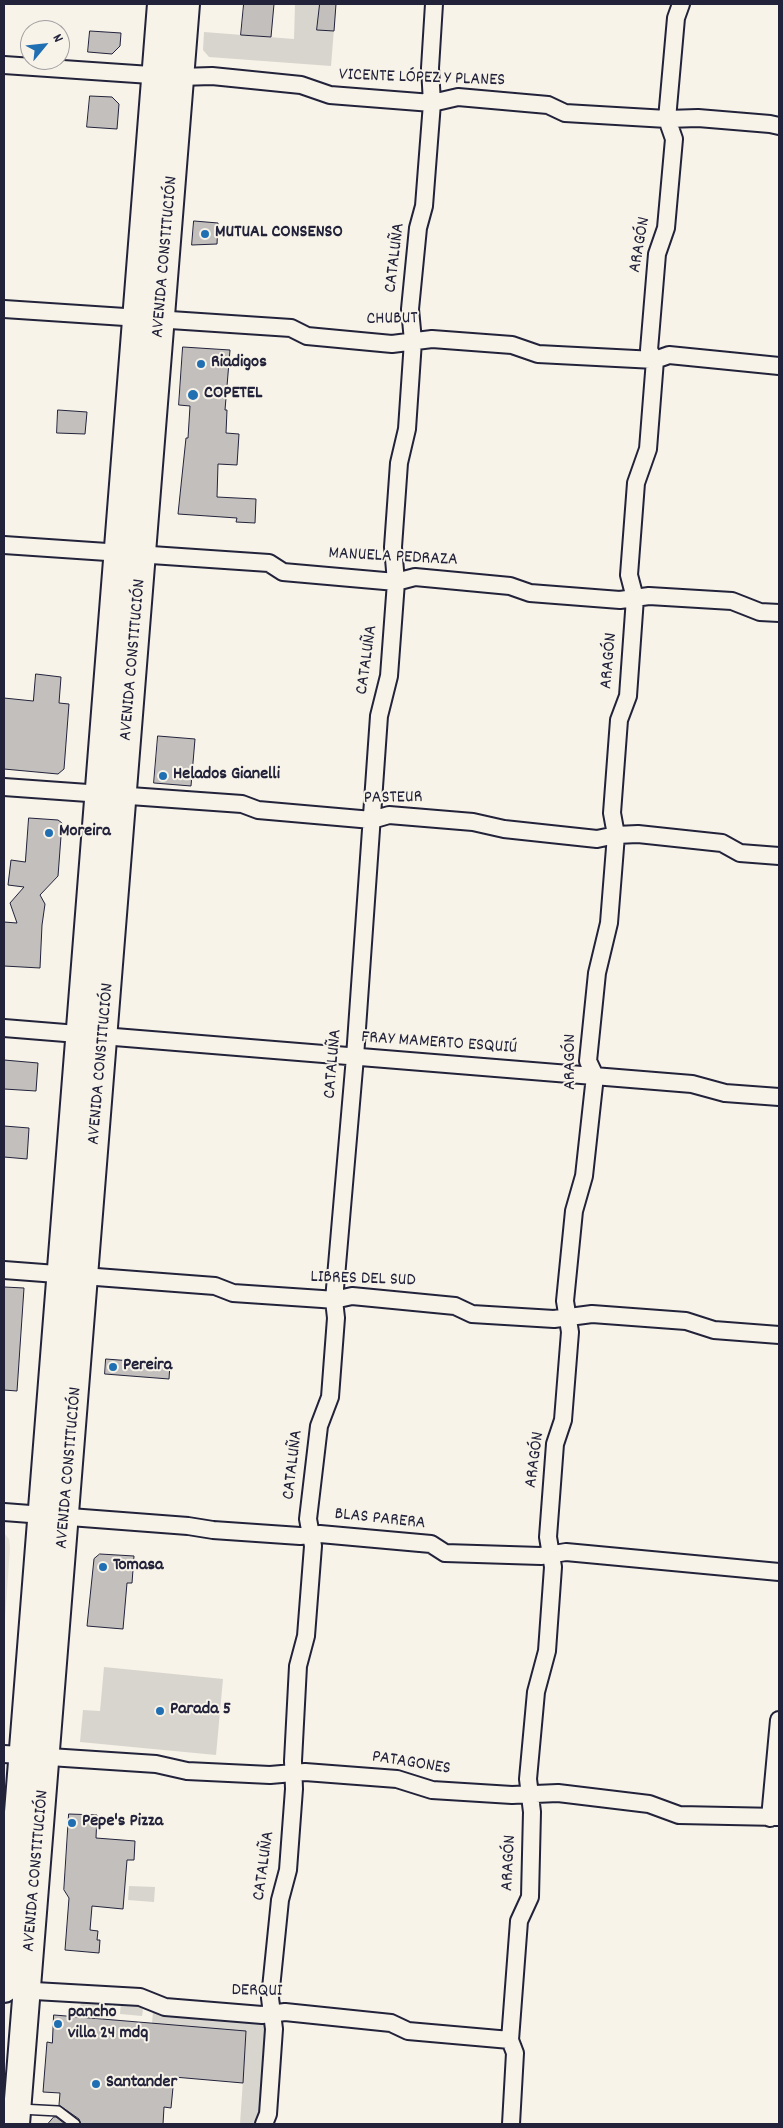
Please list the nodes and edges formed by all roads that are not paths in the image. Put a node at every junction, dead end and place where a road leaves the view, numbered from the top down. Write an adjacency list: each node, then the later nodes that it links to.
1 (161, 4): 6 (main road, AVENIDA CONSTITUCIÓN)
2 (186, 4): 6 (main road, AVENIDA CONSTITUCIÓN)
3 (434, 4): 7 (street, CATALUÑA)
4 (681, 4): 8 (street, ARAGÓN)
5 (4, 65): 6 (street, VICENTE LÓPEZ Y PLANES)
6 (168, 76): 7 (street, VICENTE LÓPEZ Y PLANES); 11 (main road, AVENIDA CONSTITUCIÓN)
7 (432, 103): 8 (street, VICENTE LÓPEZ Y PLANES); 12 (street, CATALUÑA)
8 (667, 119): 9 (street, VICENTE LÓPEZ Y PLANES); 13 (street, ARAGÓN)
9 (779, 126)
10 (4, 309): 11 (street, CHUBUT)
11 (149, 318): 12 (street, CHUBUT); 16 (main road, AVENIDA CONSTITUCIÓN)
12 (412, 341): 13 (street, CHUBUT); 17 (street, CATALUÑA)
13 (655, 360): 14 (street, CHUBUT); 18 (street, ARAGÓN)
14 (779, 366)
15 (4, 545): 16 (street, MANUELA PEDRAZA)
16 (130, 554): 17 (street, MANUELA PEDRAZA); 21 (main road, AVENIDA CONSTITUCIÓN)
17 (396, 582): 18 (street, MANUELA PEDRAZA); 22 (street, CATALUÑA)
18 (635, 598): 19 (street, MANUELA PEDRAZA); 23 (street, ARAGÓN)
19 (779, 613)
20 (4, 787): 21 (street, PASTEUR)
21 (111, 795): 22 (street, PASTEUR); 26 (main road, AVENIDA CONSTITUCIÓN)
22 (372, 820): 23 (street, PASTEUR); 27 (street, CATALUÑA)
23 (616, 835): 24 (street, PASTEUR); 28 (street, ARAGÓN)
24 (779, 856)
25 (4, 1028): 26 (street, FRAY MAMERTO ESQUIÚ)
26 (92, 1034): 27 (street, FRAY MAMERTO ESQUIÚ); 31 (main road, AVENIDA CONSTITUCIÓN)
27 (355, 1057): 28 (street, FRAY MAMERTO ESQUIÚ); 32 (street, CATALUÑA)
28 (595, 1076): 29 (street, FRAY MAMERTO ESQUIÚ); 33 (street, ARAGÓN)
29 (779, 1097)
30 (4, 1270): 31 (street, LIBRES DEL SUD)
31 (73, 1274): 32 (street, LIBRES DEL SUD); 36 (main road, AVENIDA CONSTITUCIÓN)
32 (334, 1300): 33 (street, LIBRES DEL SUD); 37 (street, CATALUÑA)
33 (568, 1317): 34 (street, LIBRES DEL SUD); 38 (street, ARAGÓN)
34 (779, 1335)
35 (4, 1512): 36 (street, BLAS PARERA)
36 (54, 1516): 37 (street, BLAS PARERA); 41 (main road, AVENIDA CONSTITUCIÓN)
37 (311, 1535): 38 (street, BLAS PARERA); 42 (street, CATALUÑA)
38 (550, 1554): 39 (street, BLAS PARERA); 43 (street, ARAGÓN)
39 (779, 1572)
40 (779, 1720): 44 (street)
41 (24, 1755): 42 (street, PATAGONES); 45 (main road, AVENIDA CONSTITUCIÓN)
42 (293, 1773): 43 (street, PATAGONES); 46 (street, CATALUÑA)
43 (530, 1794): 44 (street, PATAGONES); 47 (street, ARAGÓN)
44 (775, 1818)
45 (12, 1990): 46 (street, DERQUI); 48 (main road, AVENIDA CONSTITUCIÓN)
46 (272, 2014): 47 (street, DERQUI); 50 (street, CATALUÑA)
47 (510, 2040): 51 (street, ARAGÓN)
48 (17, 2116): 49 (lane)
49 (75, 2124)
50 (264, 2124)
51 (511, 2124)

